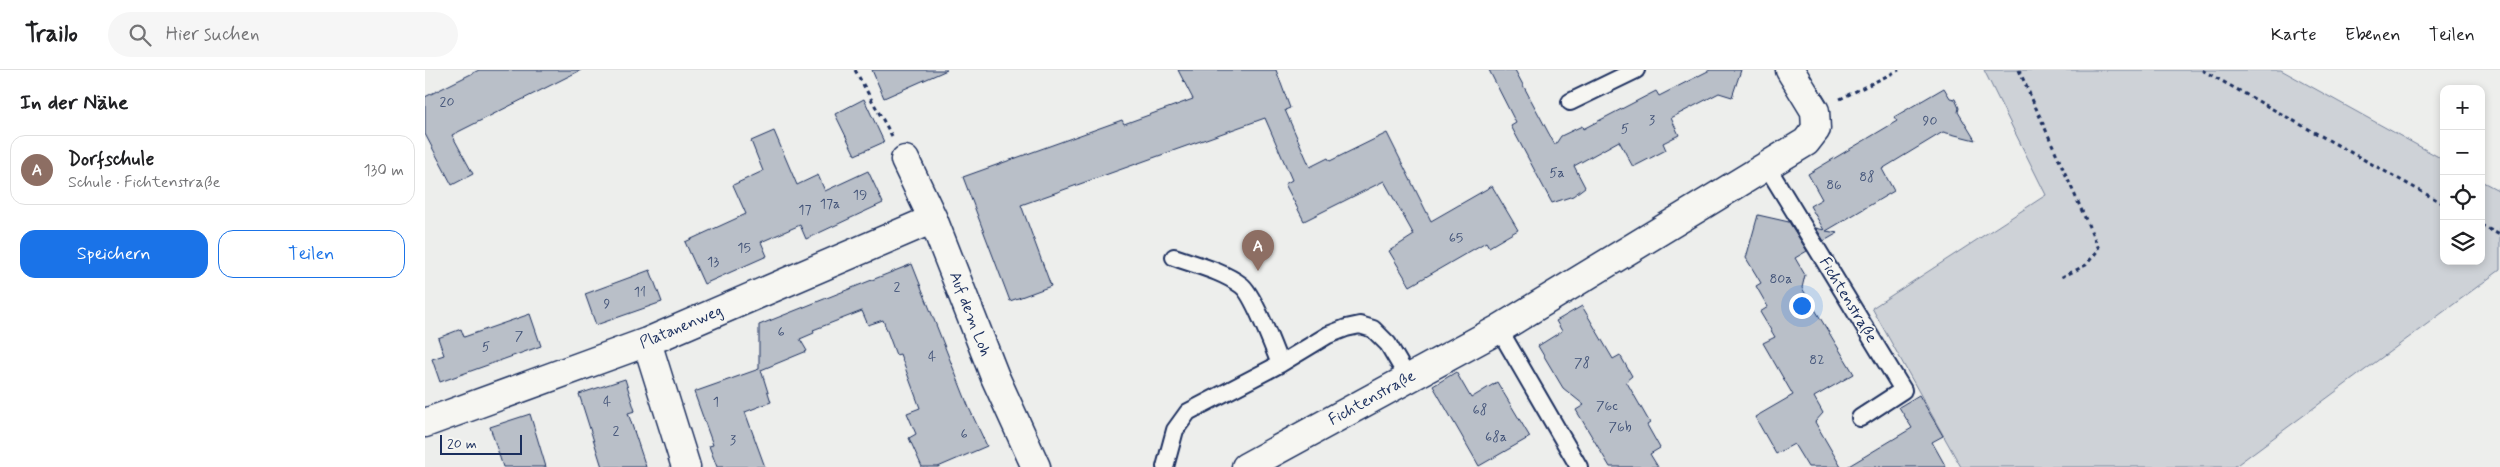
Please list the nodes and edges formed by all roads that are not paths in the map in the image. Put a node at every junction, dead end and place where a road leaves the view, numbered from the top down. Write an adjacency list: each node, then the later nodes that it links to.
1 (1636, 70): 3 (lane)
2 (1789, 70): 5 (street, Fichtenstraße)
3 (1570, 102)
4 (905, 160): 6 (street, Auf dem Loh)
5 (1766, 166): 8 (street, Fichtenstraße); 12 (lane, Fichtenstraße)
6 (933, 219): 9 (street, Platanenweg); 15 (street, Auf dem Loh)
7 (1174, 256): 10 (lane)
8 (1499, 329): 11 (street, Fichtenstraße); 18 (lane)
9 (647, 342): 13 (street, Platanenweg); 14 (street)
10 (1280, 364): 11 (lane); 16 (lane)
11 (1408, 378): 17 (street, Fichtenstraße)
12 (1859, 418)
13 (425, 423)
14 (686, 467)
15 (1036, 467)
16 (1165, 467)
17 (1246, 467)
18 (1579, 467)

